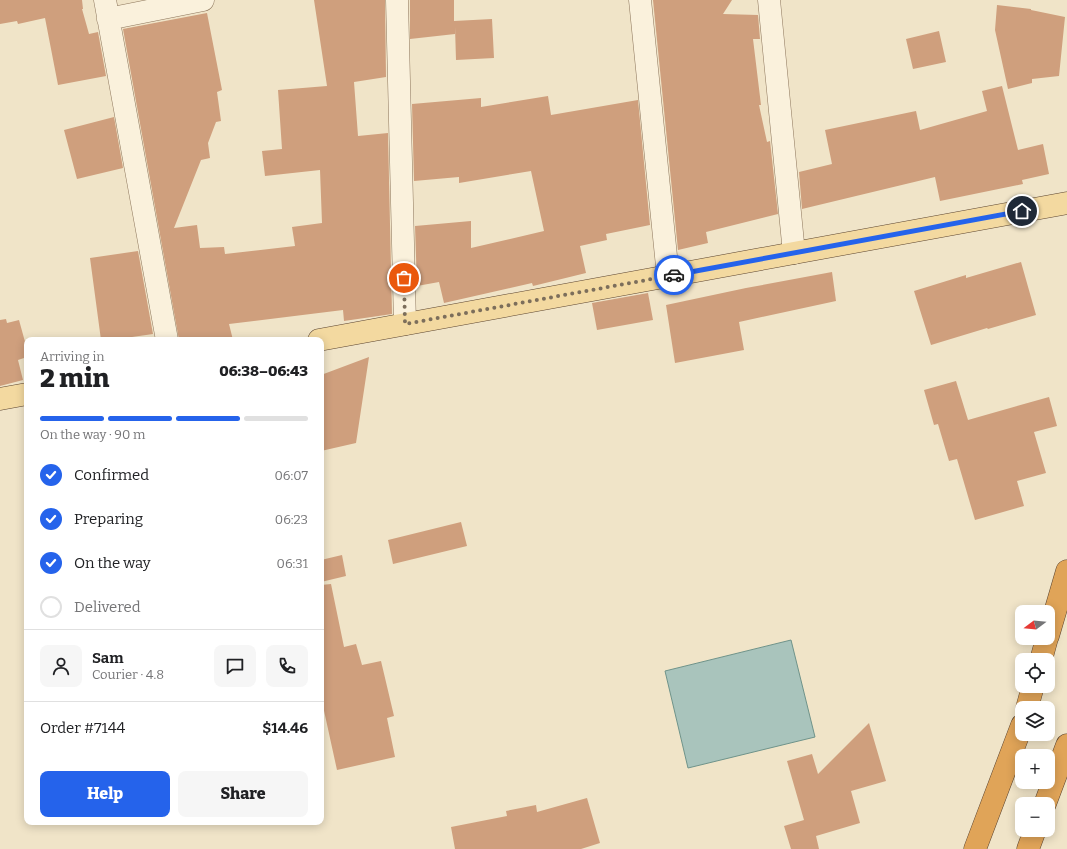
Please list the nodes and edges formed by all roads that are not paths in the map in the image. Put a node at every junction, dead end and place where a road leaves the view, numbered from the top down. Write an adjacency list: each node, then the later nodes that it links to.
1 (203, 0): 5 (street)
2 (398, 0): 9 (street)
3 (640, 0): 8 (street)
4 (769, 0): 7 (street)
5 (106, 10): 10 (street)
6 (1067, 203): 7 (main road)
7 (794, 253): 8 (main road)
8 (668, 276): 9 (main road)
9 (405, 324): 11 (main road)
10 (166, 337)
11 (324, 339)
12 (24, 395): 13 (main road)
13 (0, 399)
14 (1067, 571): 15 (highway)
15 (1055, 613)
16 (1016, 741): 20 (highway)
17 (1067, 745): 18 (highway)
18 (1048, 797)
19 (1032, 837): 21 (highway)
20 (975, 849)
21 (1028, 849)

